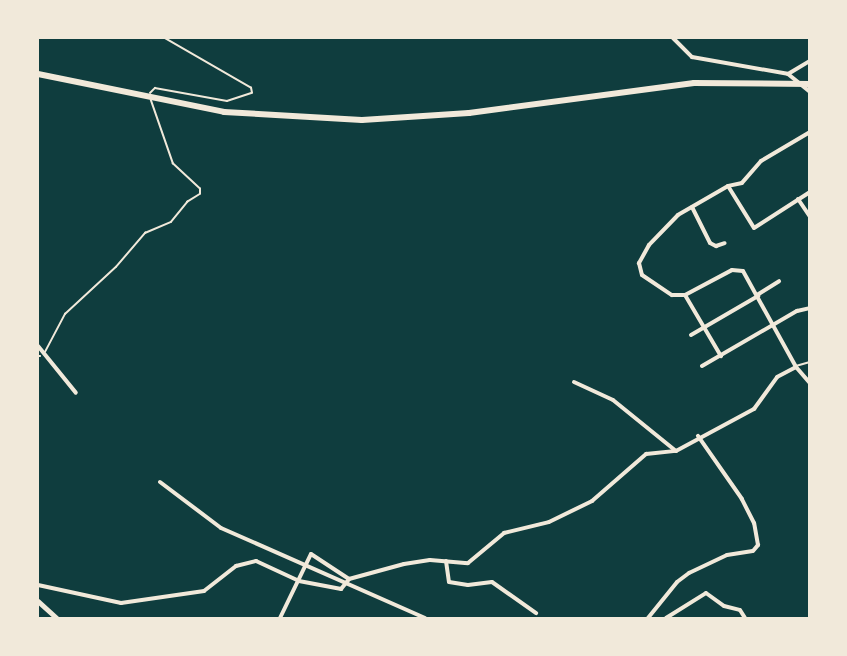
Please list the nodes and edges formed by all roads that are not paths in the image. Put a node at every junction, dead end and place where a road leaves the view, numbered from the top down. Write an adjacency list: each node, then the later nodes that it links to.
1 (164, 38): 23 (lane)
2 (673, 38): 5 (street)
3 (810, 61): 5 (street)
4 (38, 74): 6 (main road)
5 (788, 74): 7 (street)
6 (810, 84)
7 (810, 92)
8 (810, 132): 9 (street)
9 (728, 186): 11 (street); 12 (street)
10 (810, 192): 11 (street)
11 (798, 199): 13 (street)
12 (692, 207): 14 (street); 16 (street)
13 (810, 217)
14 (725, 243)
15 (779, 281): 17 (street)
16 (685, 295): 17 (street); 20 (street)
17 (757, 295): 19 (street); 20 (street)
18 (810, 308): 19 (street)
19 (774, 324): 24 (street); 27 (street)
20 (704, 327): 21 (street); 24 (street)
21 (691, 335)
22 (38, 346): 30 (street)
23 (44, 352)
24 (721, 356): 26 (street)
25 (810, 362): 27 (lane)
26 (702, 366)
27 (796, 367): 29 (street); 31 (street)
28 (574, 382): 32 (street)
29 (810, 383)
30 (76, 393)
31 (698, 436): 32 (street); 44 (street)
32 (676, 451): 34 (street)
33 (160, 482): 38 (street)
34 (446, 561): 35 (street); 40 (street)
35 (349, 579): 36 (street); 38 (street)
36 (299, 581): 37 (street); 38 (street); 42 (street)
37 (38, 585)
38 (347, 585): 43 (street)
39 (38, 601): 41 (street)
40 (537, 613)
41 (57, 618)
42 (280, 618)
43 (425, 618)
44 (648, 618)
45 (666, 618): 46 (street)
46 (745, 618)

